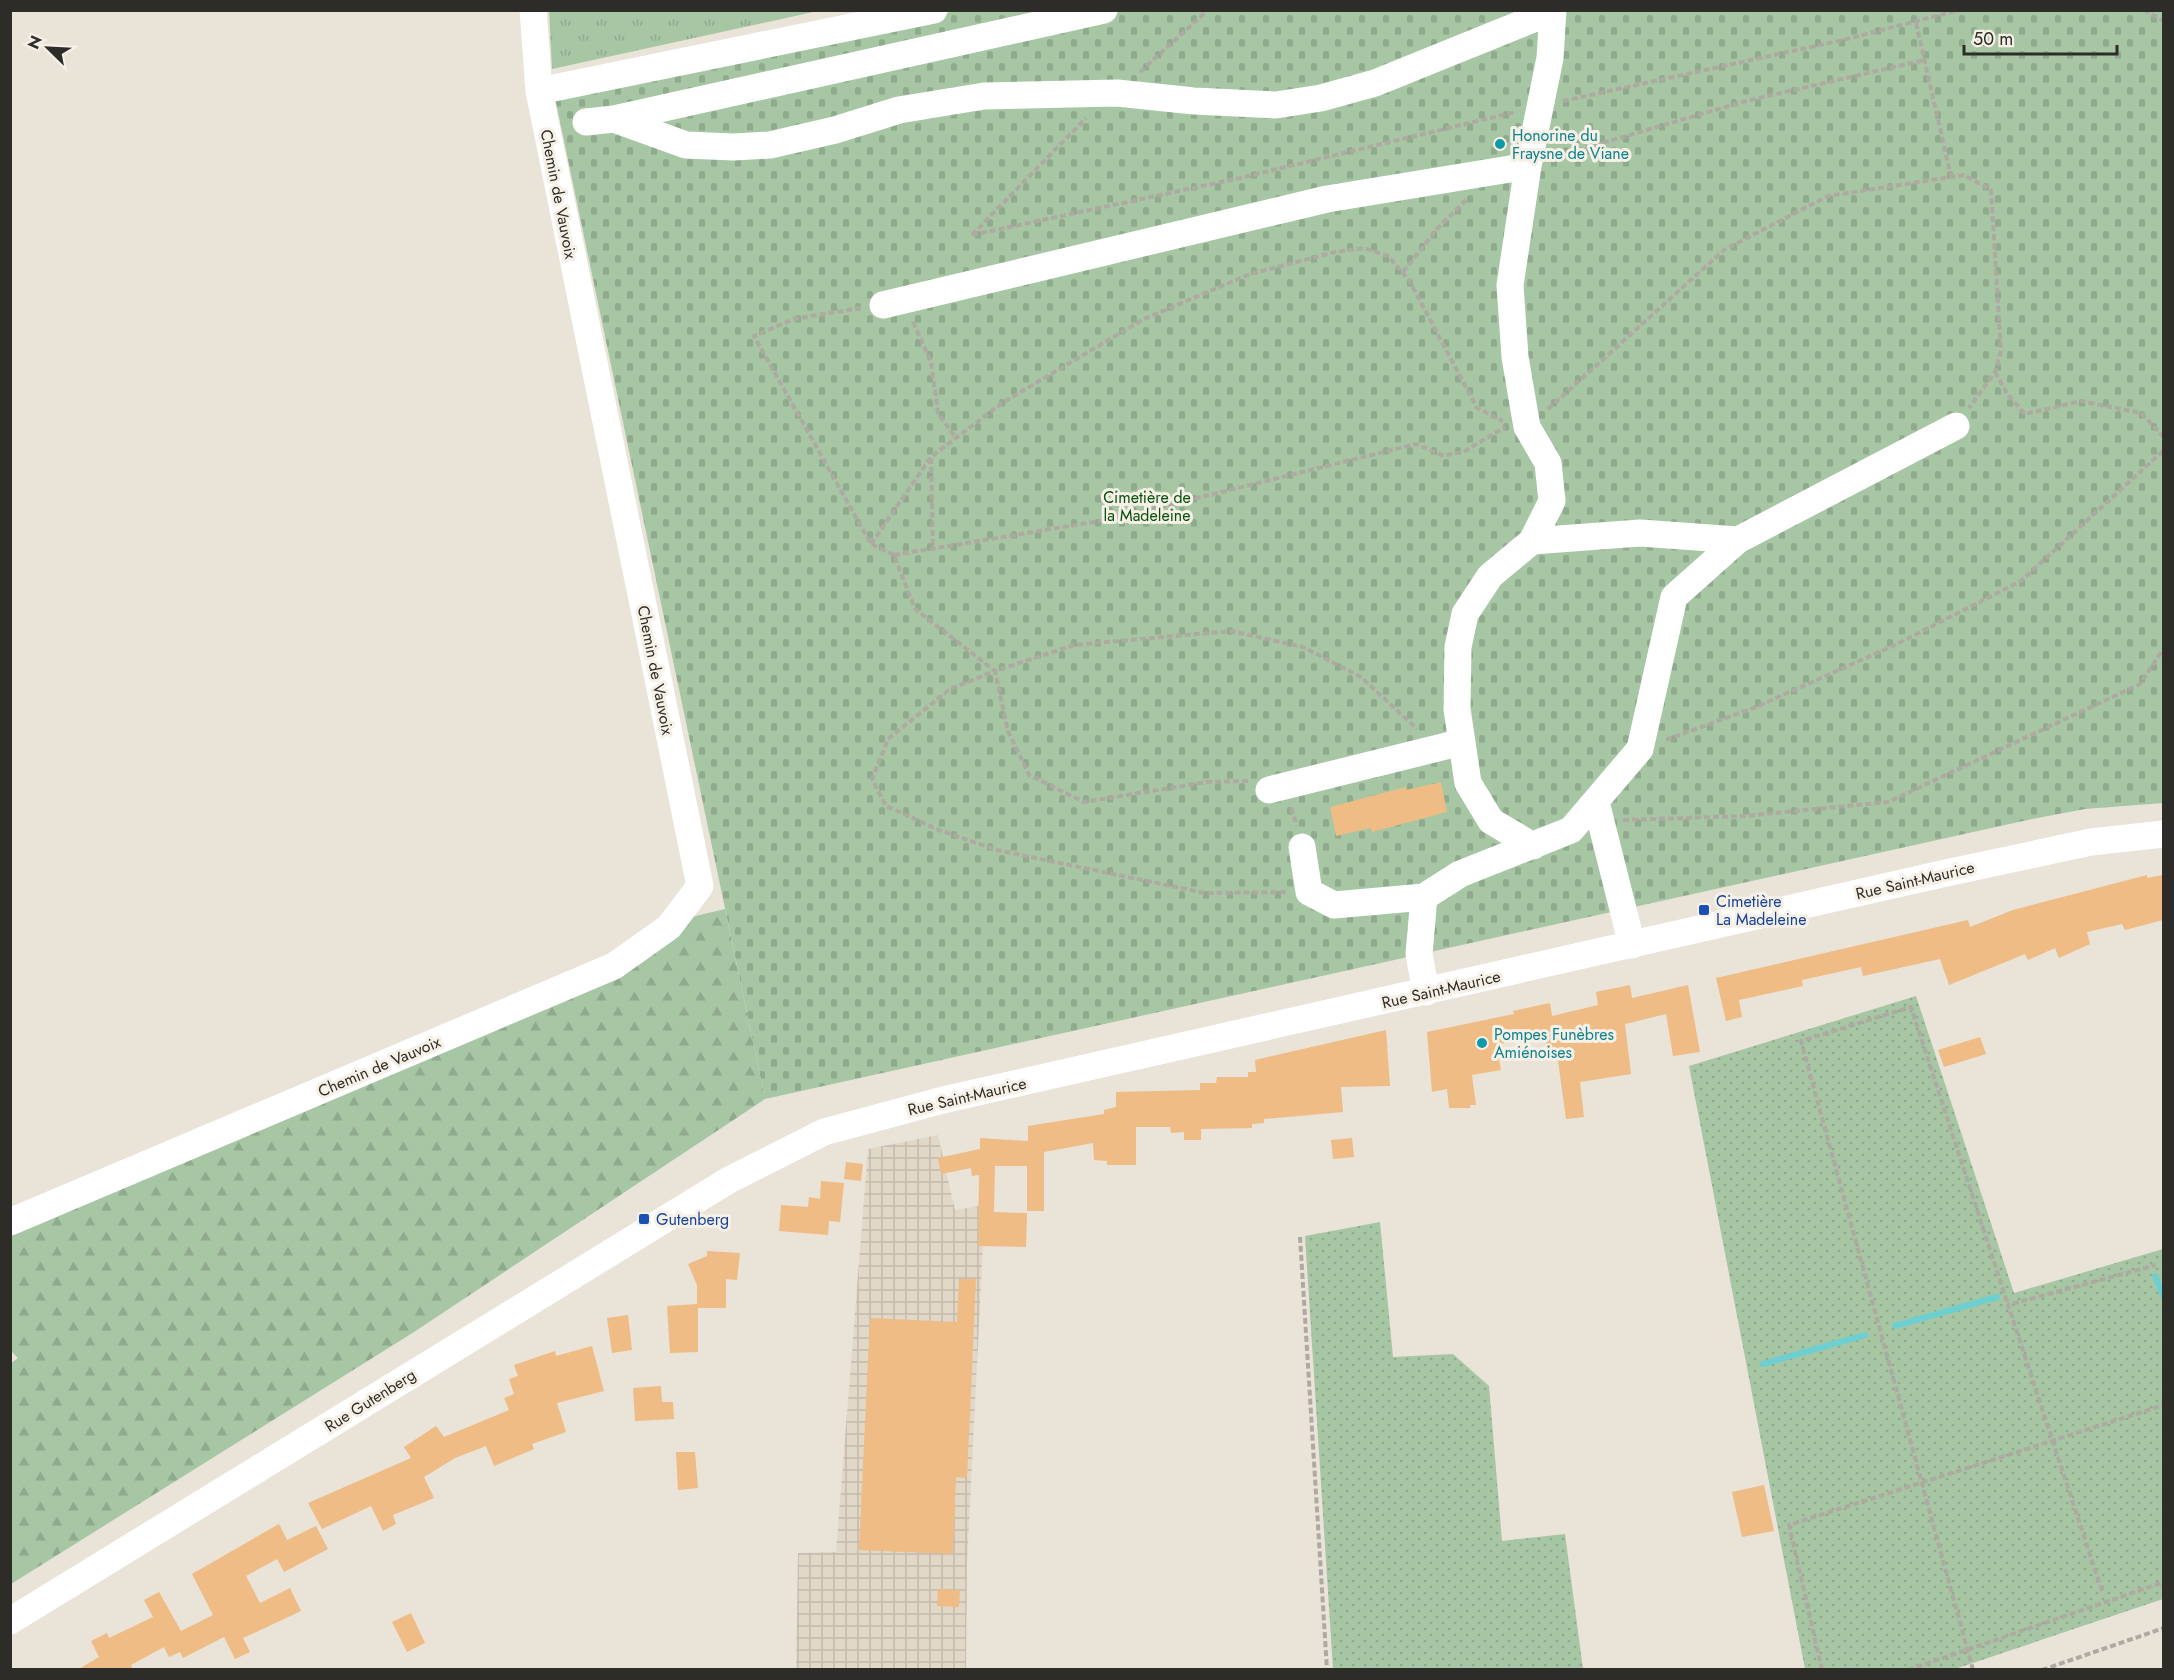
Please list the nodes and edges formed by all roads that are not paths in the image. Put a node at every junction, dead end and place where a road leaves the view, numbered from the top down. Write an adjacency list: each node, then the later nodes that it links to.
1 (533, 10): 5 (street, Chemin de Vauvoix)
2 (934, 10): 5 (street)
3 (1104, 10): 6 (street)
4 (1553, 11): 6 (street); 8 (street)
5 (538, 91): 25 (street, Chemin de Vauvoix)
6 (614, 118): 7 (street)
7 (586, 122)
8 (1528, 166): 9 (street); 11 (street)
9 (883, 304)
10 (1956, 426): 13 (street)
11 (1552, 501): 12 (street); 14 (street)
12 (1582, 538): 13 (street); 14 (street)
13 (1738, 540): 17 (street)
14 (1532, 541): 15 (street)
15 (1462, 742): 16 (street); 19 (street)
16 (1269, 790)
17 (1598, 813): 19 (street); 22 (street)
18 (2163, 834): 22 (street, Rue Saint-Maurice)
19 (1533, 846): 21 (street)
20 (1302, 848): 21 (street)
21 (1424, 897): 23 (street)
22 (1632, 945): 23 (street, Rue Saint-Maurice)
23 (1426, 992): 24 (street, Rue Saint-Maurice)
24 (729, 1180): 26 (street, Rue Gutenberg)
25 (10, 1222)
26 (10, 1621)

